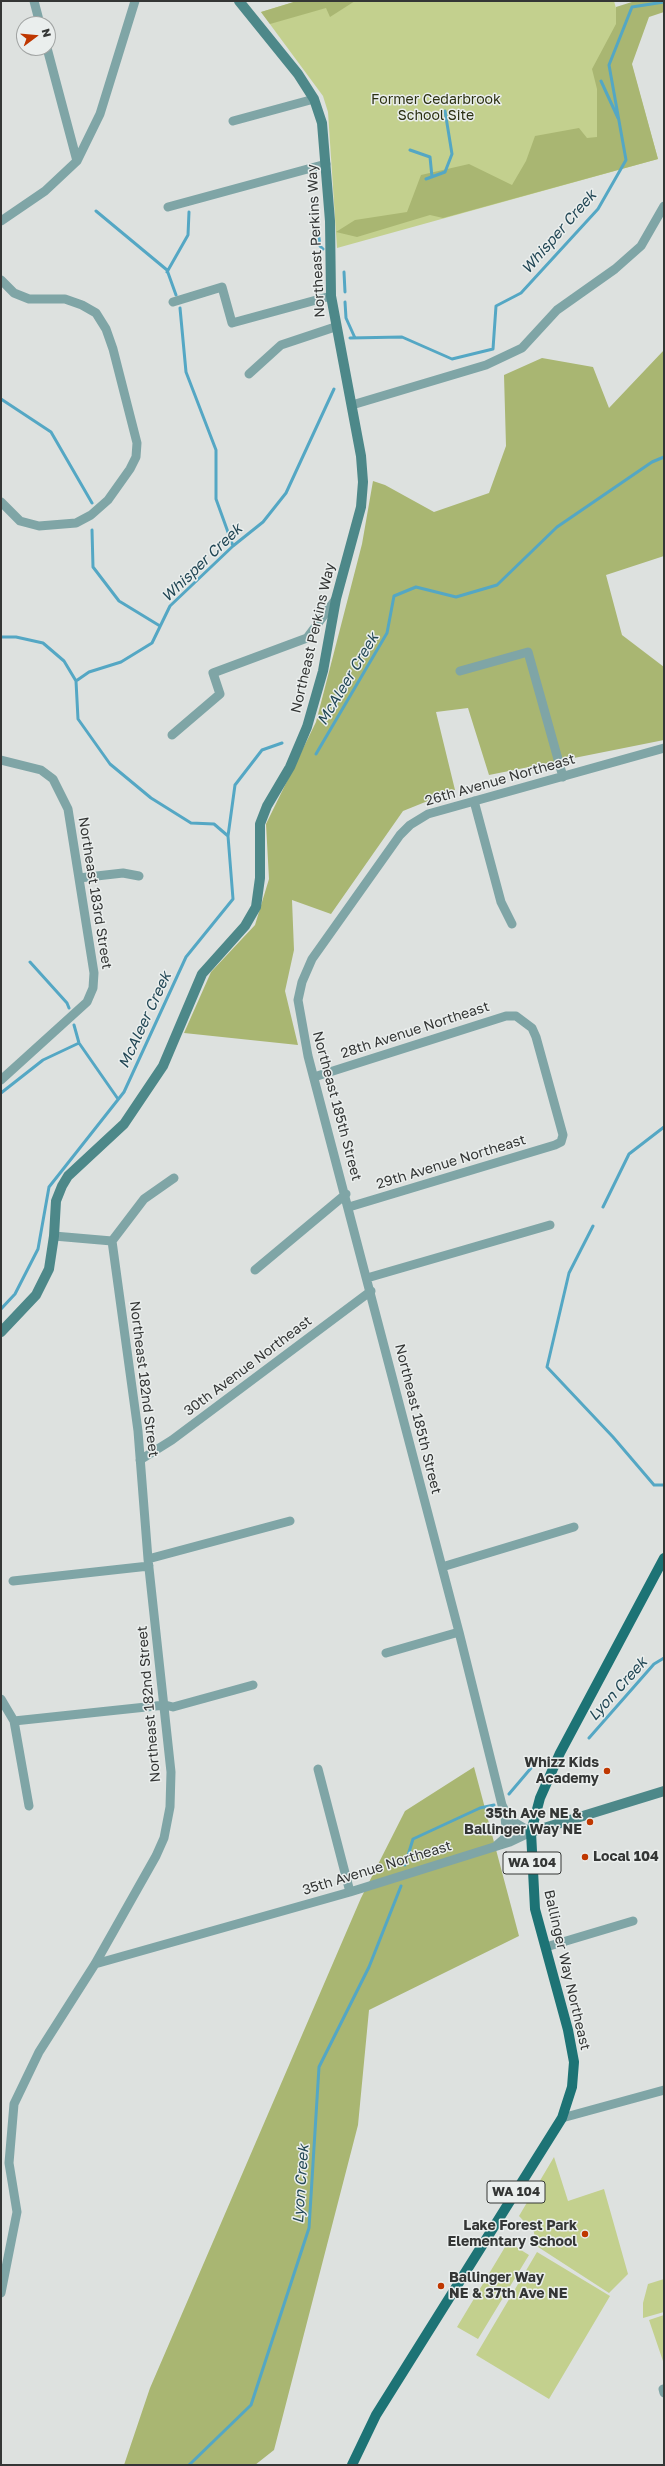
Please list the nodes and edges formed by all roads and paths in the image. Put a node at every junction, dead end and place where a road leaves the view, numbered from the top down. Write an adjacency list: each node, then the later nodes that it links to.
1 (34, 1): 4 (street)
2 (135, 1): 8 (street)
3 (239, 1): 6 (street, Northeast Perkins Way)
4 (38, 16)
5 (49, 56): 8 (street)
6 (314, 99): 7 (street); 9 (street, Northeast Perkins Way)
7 (233, 121)
8 (76, 161): 12 (street)
9 (326, 164): 11 (street); 14 (street, Northeast Perkins Way)
10 (664, 206): 18 (street)
11 (168, 207)
12 (1, 221)
13 (1, 280): 19 (street)
14 (331, 296): 15 (street); 16 (street, Northeast Perkins Way)
15 (173, 302)
16 (336, 327): 17 (street); 18 (street, Northeast Perkins Way)
17 (249, 374)
18 (352, 405): 20 (street, Northeast Perkins Way)
19 (1, 502)
20 (336, 599): 22 (street); 38 (street, Northeast Perkins Way)
21 (460, 671): 25 (street)
22 (172, 735)
23 (664, 748): 25 (street, 26th Avenue Northeast)
24 (1, 760): 28 (street, Northeast 183rd Street)
25 (563, 777): 26 (street, 26th Avenue Northeast)
26 (474, 801): 29 (street); 30 (street, 26th Avenue Northeast)
27 (139, 876): 28 (street)
28 (79, 878): 32 (street, Northeast 183rd Street)
29 (512, 924)
30 (298, 1000): 31 (street, Northeast 185th Street)
31 (314, 1076): 33 (street, 28th Avenue Northeast); 35 (street, Northeast 185th Street)
32 (1, 1080)
33 (561, 1142): 36 (street, 29th Avenue Northeast)
34 (174, 1178): 39 (street)
35 (346, 1194): 36 (street, Northeast 185th Street); 40 (street)
36 (349, 1207): 41 (street, Northeast 185th Street)
37 (550, 1225): 41 (street)
38 (54, 1236): 39 (street); 43 (street, Northeast Perkins Way)
39 (112, 1241): 44 (street, Northeast 182nd Street)
40 (255, 1270)
41 (367, 1278): 42 (street, Northeast 185th Street)
42 (371, 1291): 44 (street, 30th Avenue Northeast); 49 (street, Northeast 185th Street)
43 (1, 1332)
44 (140, 1460): 48 (street, Northeast 182nd Street)
45 (290, 1521): 48 (street)
46 (574, 1527): 49 (street)
47 (664, 1558): 61 (main road, Ballinger Way Northeast / WA 104)
48 (149, 1562): 50 (street); 55 (street, Northeast 182nd Street)
49 (442, 1567): 51 (street, Northeast 185th Street)
50 (13, 1581)
51 (459, 1632): 52 (street); 60 (street, Northeast 185th Street)
52 (386, 1653)
53 (253, 1685): 55 (street)
54 (1, 1699): 56 (street)
55 (164, 1705): 56 (street); 66 (street, Northeast 182nd Street)
56 (14, 1721): 59 (street)
57 (318, 1769): 63 (street)
58 (664, 1791): 61 (street, 35th Avenue Northeast)
59 (29, 1806)
60 (505, 1812): 61 (street); 62 (street, Northeast 185th Street)
61 (531, 1832): 62 (street, 35th Avenue Northeast); 65 (main road, Ballinger Way Northeast / WA 104)
62 (494, 1847): 63 (street, 35th Avenue Northeast)
63 (350, 1892): 66 (street, 35th Avenue Northeast)
64 (633, 1921): 65 (street)
65 (546, 1947): 68 (main road, Ballinger Way Northeast / WA 104)
66 (95, 1964): 69 (street, Northeast 182nd Street)
67 (664, 2090): 68 (street)
68 (562, 2118): 70 (main road, Ballinger Way Northeast / WA 104)
69 (1, 2293)
70 (352, 2465)

